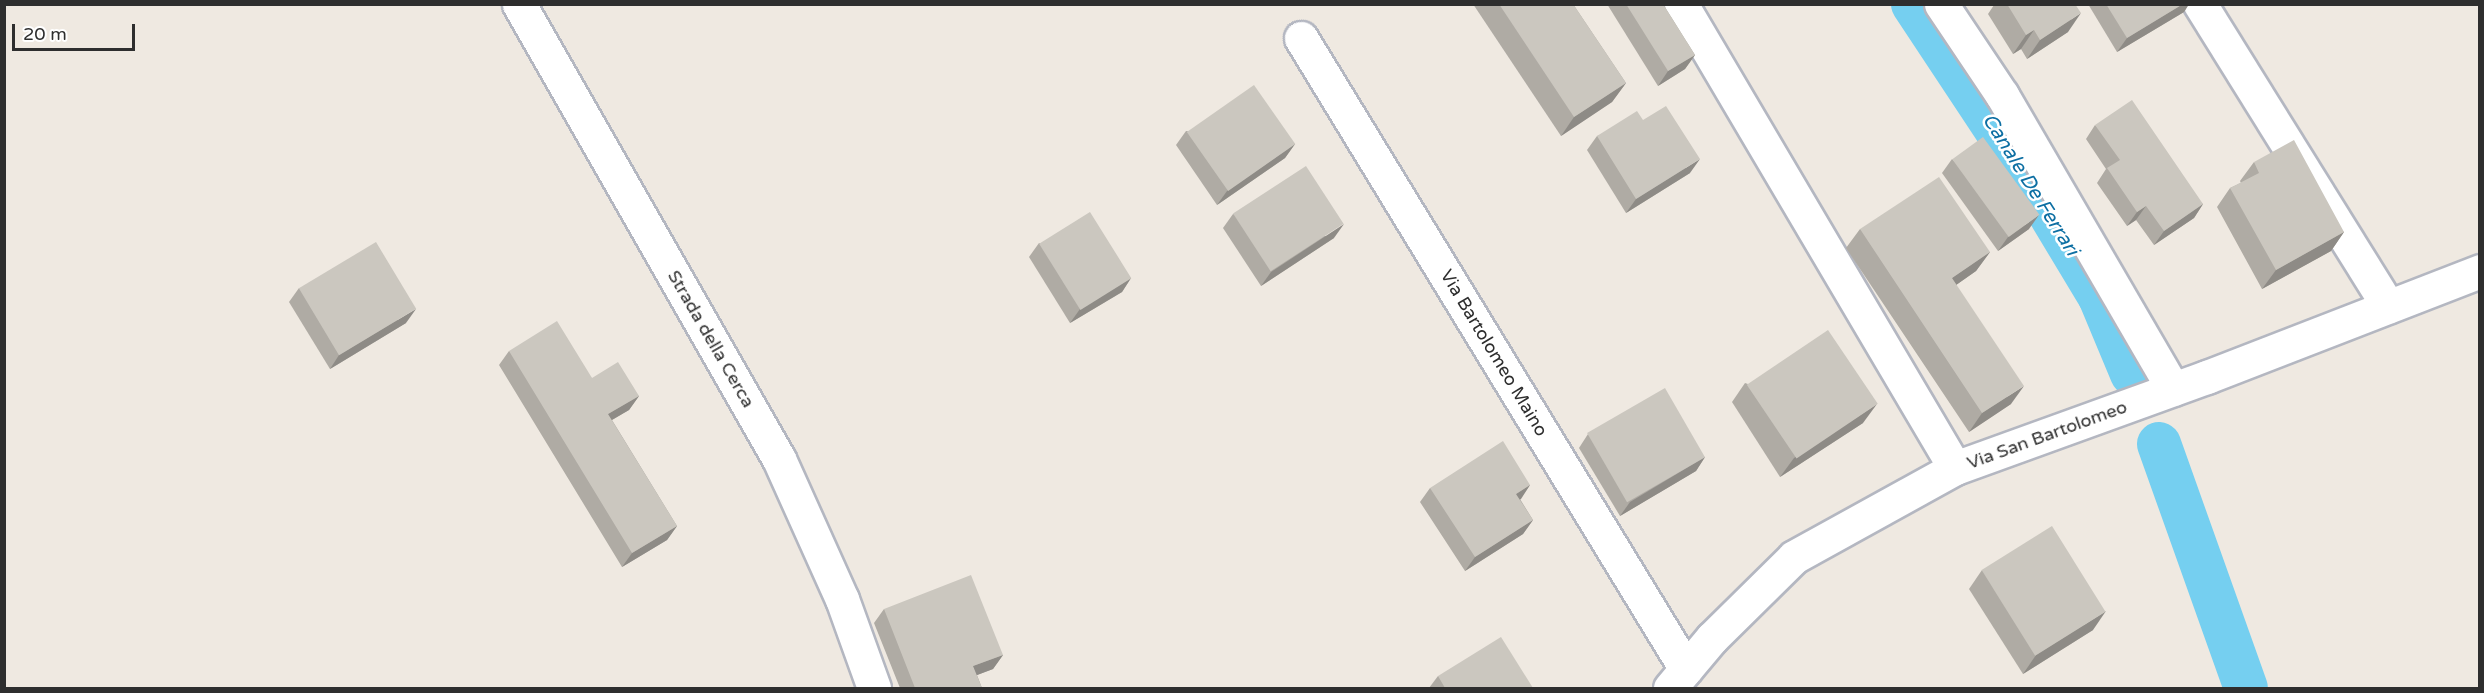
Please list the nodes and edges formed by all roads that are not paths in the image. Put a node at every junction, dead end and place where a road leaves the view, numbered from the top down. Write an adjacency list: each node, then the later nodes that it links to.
1 (519, 4): 11 (street, Strada della Cerca)
2 (1681, 4): 9 (street)
3 (1941, 4): 8 (street)
4 (2200, 4): 7 (street)
5 (1301, 38): 10 (street, Via Bartolomeo Maino)
6 (2480, 271): 7 (street, Via San Bartolomeo)
7 (2388, 306): 8 (street, Via San Bartolomeo)
8 (2173, 389): 9 (street, Via San Bartolomeo)
9 (1955, 468): 10 (street, Via San Bartolomeo)
10 (1678, 679)
11 (874, 688)

